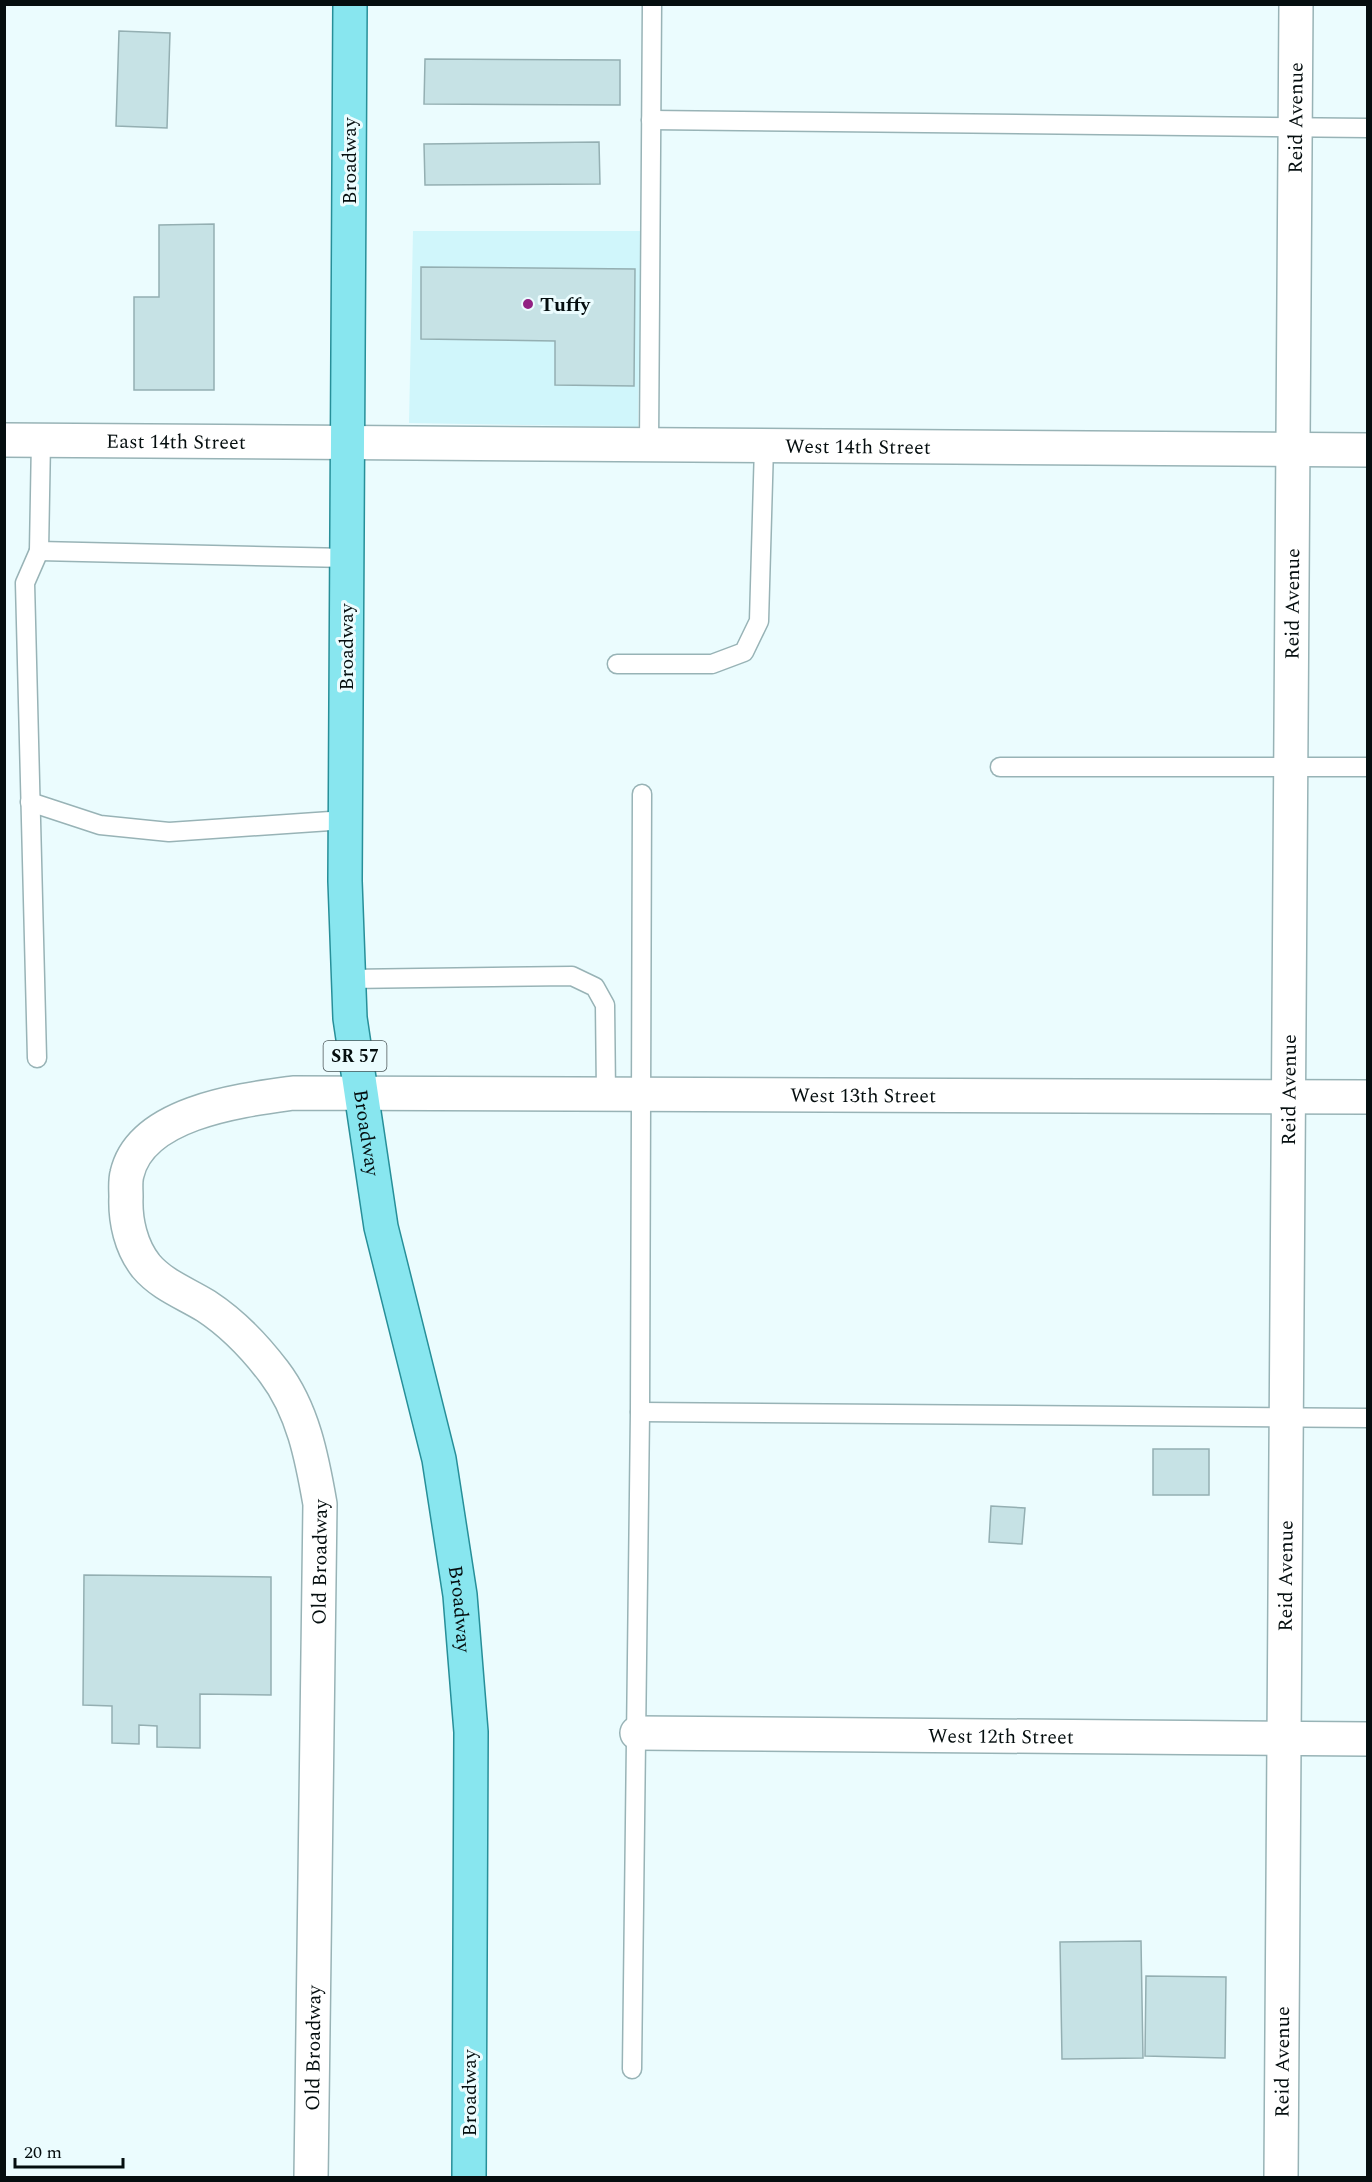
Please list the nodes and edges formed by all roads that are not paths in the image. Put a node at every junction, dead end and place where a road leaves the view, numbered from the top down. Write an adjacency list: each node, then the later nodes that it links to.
1 (350, 4): 9 (main road, Broadway / SR 57)
2 (652, 4): 4 (lane)
3 (1296, 4): 5 (street, Reid Avenue)
4 (651, 120): 5 (lane); 10 (lane)
5 (1296, 128): 6 (lane); 12 (street, Reid Avenue)
6 (1368, 128)
7 (4, 440): 8 (street, East 14th Street)
8 (41, 440): 9 (street, East 14th Street); 14 (lane)
9 (347, 443): 10 (street, West 14th Street); 15 (main road, Broadway / SR 57)
10 (648, 445): 11 (street, West 14th Street)
11 (764, 446): 12 (street, West 14th Street); 16 (lane)
12 (1293, 450): 13 (street, West 14th Street); 17 (street, Reid Avenue)
13 (1368, 450)
14 (39, 551): 15 (lane); 21 (lane)
15 (346, 558): 22 (main road, Broadway / SR 57)
16 (617, 664)
17 (1291, 766): 18 (lane); 19 (lane); 28 (street, Reid Avenue)
18 (1000, 767)
19 (1368, 767)
20 (642, 794): 27 (lane)
21 (30, 802): 22 (lane); 24 (lane)
22 (345, 819): 23 (main road, Broadway / SR 57)
23 (349, 979): 25 (main road, Broadway / SR 57); 26 (lane)
24 (37, 1058)
25 (360, 1092): 26 (street, West 13th Street); 37 (street, Old Broadway); 38 (main road, Broadway / SR 57)
26 (606, 1093): 27 (street, West 13th Street)
27 (642, 1093): 28 (street, West 13th Street); 30 (lane)
28 (1288, 1096): 29 (street, West 13th Street); 31 (street, Reid Avenue)
29 (1368, 1097)
30 (640, 1412): 31 (lane); 33 (lane)
31 (1286, 1418): 32 (lane); 34 (street, Reid Avenue)
32 (1368, 1418)
33 (637, 1733): 34 (street, West 12th Street); 36 (lane)
34 (1284, 1738): 35 (street, West 12th Street); 39 (street, Reid Avenue)
35 (1368, 1739)
36 (632, 2069)
37 (311, 2178)
38 (469, 2178)
39 (1281, 2178)

